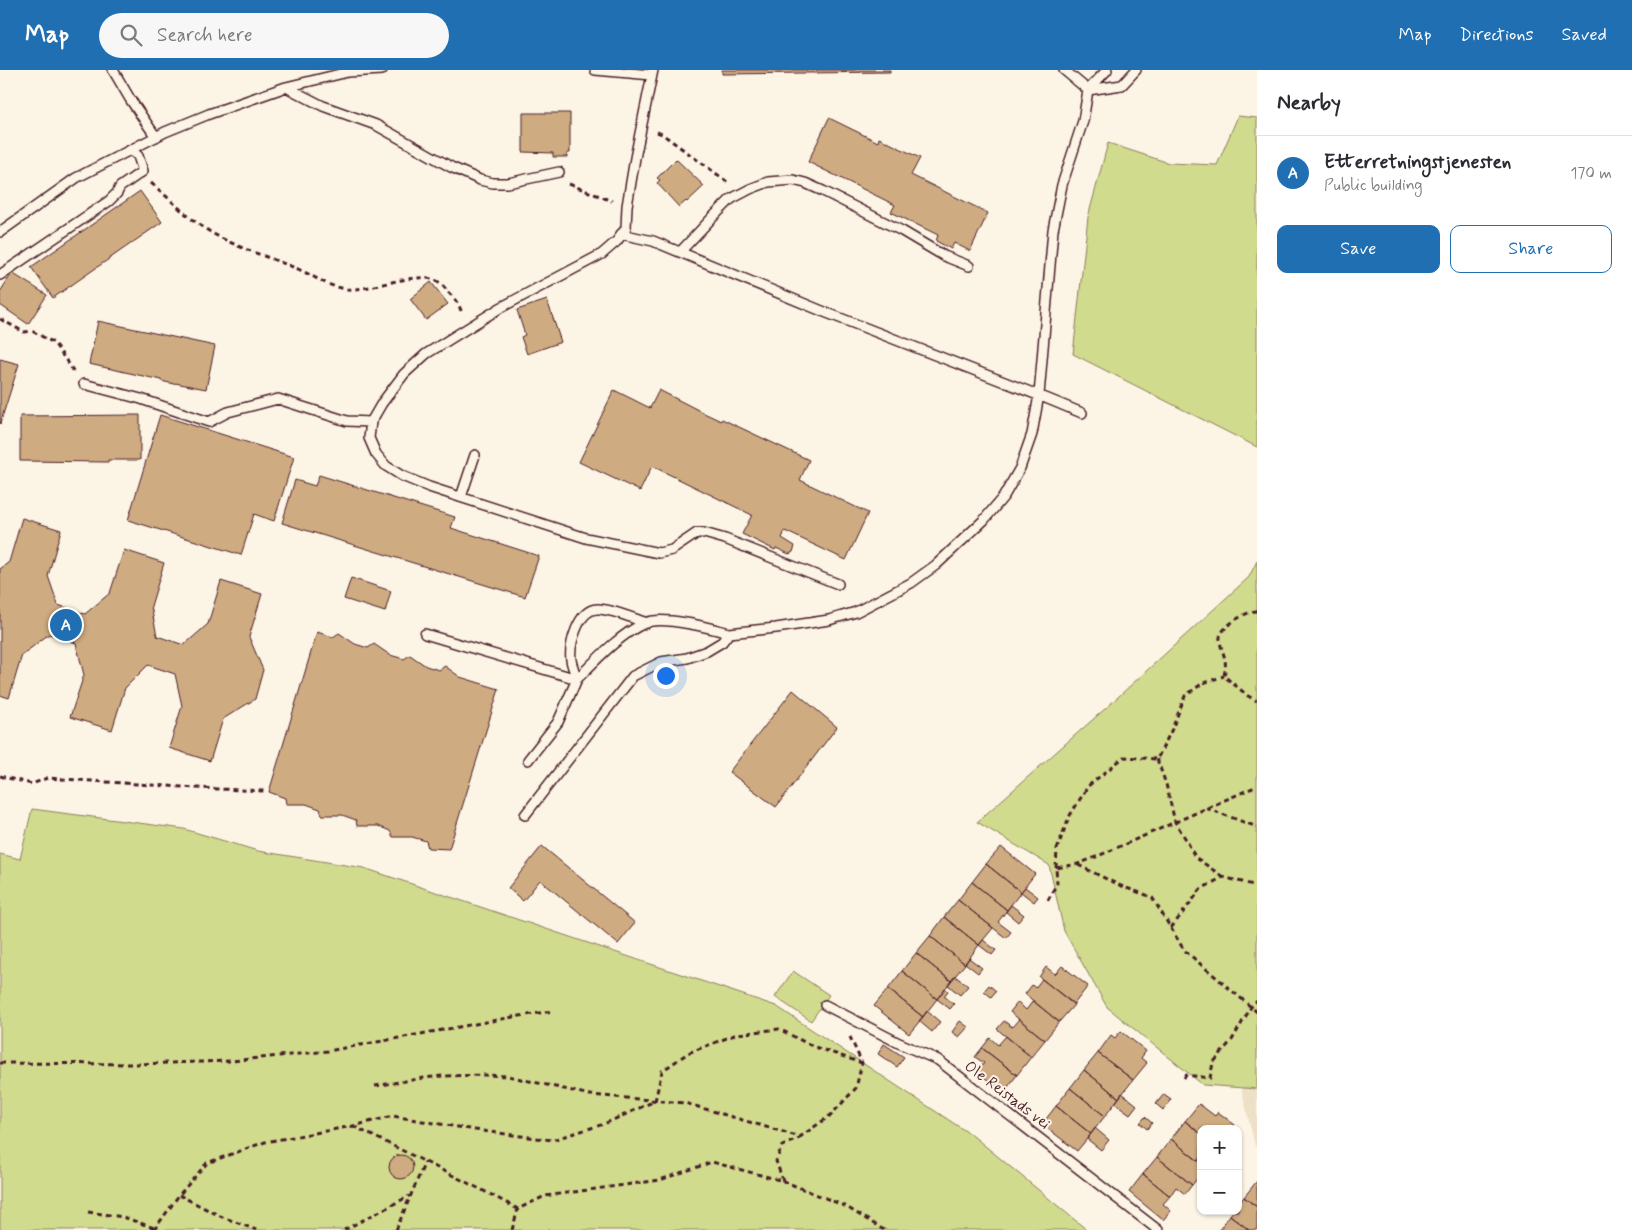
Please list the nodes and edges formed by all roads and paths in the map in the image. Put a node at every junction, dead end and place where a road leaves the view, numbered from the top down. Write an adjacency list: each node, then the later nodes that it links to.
1 (113, 70): 11 (lane)
2 (382, 70): 8 (lane)
3 (595, 70): 7 (lane)
4 (1064, 70): 9 (lane)
5 (1107, 70): 9 (lane)
6 (1136, 70): 9 (lane)
7 (652, 72): 10 (lane)
8 (286, 87): 11 (lane); 14 (lane)
9 (1088, 90): 26 (lane)
10 (642, 125): 15 (path); 19 (lane)
11 (156, 137): 12 (lane)
12 (131, 150): 13 (lane); 18 (lane)
13 (143, 171): 22 (lane); 24 (path)
14 (559, 172)
15 (719, 176)
16 (564, 182): 17 (path)
17 (593, 193)
18 (0, 232)
19 (621, 234): 20 (lane); 24 (lane)
20 (680, 252): 21 (lane); 26 (lane)
21 (969, 266)
22 (0, 274)
23 (0, 319): 25 (path)
24 (466, 329): 28 (lane)
25 (84, 384): 28 (lane)
26 (1039, 395): 27 (lane); 34 (lane)
27 (1082, 414)
28 (371, 422): 30 (lane)
29 (475, 455): 30 (lane)
30 (461, 497): 31 (lane)
31 (838, 584)
32 (1257, 611): 36 (path)
33 (647, 622): 34 (lane); 37 (lane); 37 (lane)
34 (729, 633): 45 (lane)
35 (425, 634): 37 (lane)
36 (1224, 676): 38 (path); 39 (path)
37 (577, 679): 40 (lane)
38 (1257, 700)
39 (1157, 759): 46 (path); 49 (path)
40 (528, 760)
41 (0, 776): 43 (path)
42 (1257, 786): 44 (path)
43 (264, 791)
44 (1206, 808): 46 (path); 47 (path)
45 (525, 815)
46 (1175, 822): 48 (path); 50 (path)
47 (1257, 827)
48 (1078, 864): 49 (path); 53 (path)
49 (1056, 868): 52 (path)
50 (1223, 877): 51 (path); 53 (path)
51 (1257, 886)
52 (1048, 900)
53 (1171, 928): 56 (path)
54 (1257, 1001): 56 (path)
55 (825, 1005): 59 (lane, Ole Reistads vei)
56 (1251, 1007): 58 (path); 62 (path)
57 (553, 1011): 60 (path)
58 (1257, 1012)
59 (854, 1020): 61 (path); 79 (lane, Ole Reistads vei)
60 (0, 1063)
61 (862, 1063): 64 (path); 66 (path)
62 (1184, 1078)
63 (375, 1086): 64 (path)
64 (655, 1101): 65 (path); 66 (path)
65 (353, 1126): 67 (path); 69 (path)
66 (800, 1137): 68 (path)
67 (425, 1162): 70 (path); 71 (path)
68 (783, 1181): 71 (path); 78 (path)
69 (179, 1195): 73 (path); 74 (path)
70 (411, 1195): 75 (path); 76 (path)
71 (518, 1209): 77 (path)
72 (88, 1212): 73 (path)
73 (154, 1229)
74 (256, 1230)
75 (344, 1230)
76 (396, 1230)
77 (512, 1230)
78 (884, 1230)
79 (1158, 1230)

